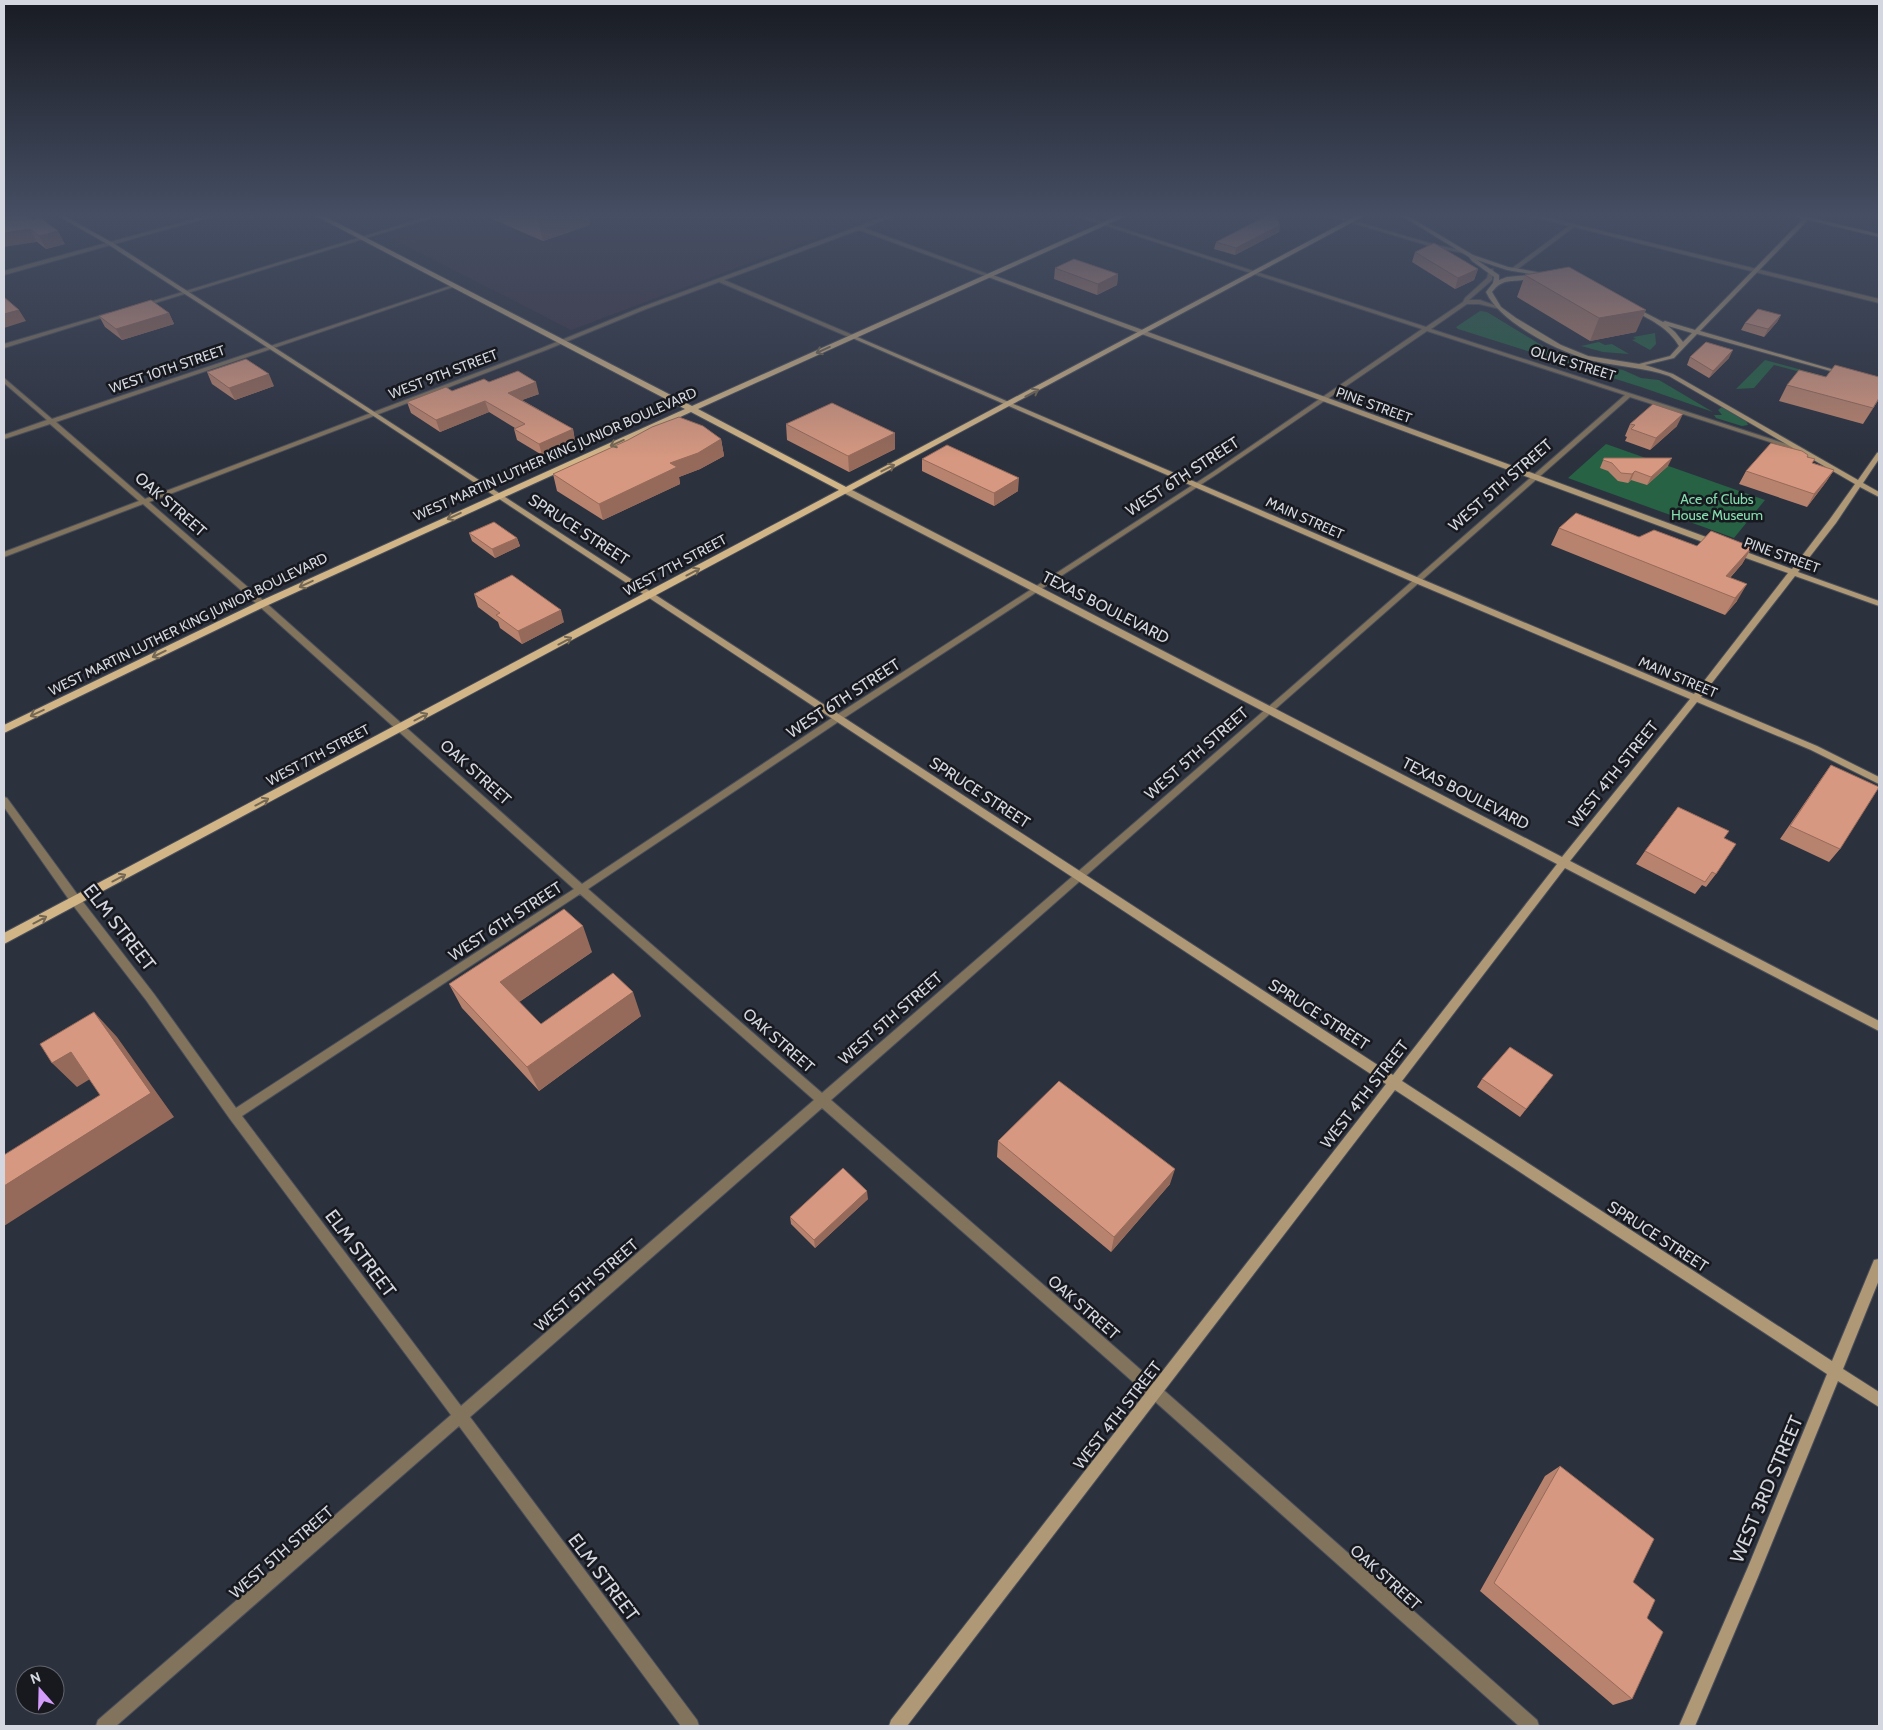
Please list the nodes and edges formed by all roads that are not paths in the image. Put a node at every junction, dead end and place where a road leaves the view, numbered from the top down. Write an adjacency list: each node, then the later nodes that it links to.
1 (169, 297): 19 (street)
2 (192, 297): 29 (street, SPRUCE STREET)
3 (420, 297): 29 (street, WEST 10TH STREET)
4 (473, 297): 26 (main road, TEXAS BOULEVARD)
5 (677, 297): 26 (street, WEST 9TH STREET)
6 (759, 297): 25 (street, MAIN STREET)
7 (943, 297): 25 (main road, WEST MARTIN LUTHER KING JUNIOR BOULEVARD)
8 (1045, 297): 24 (street, PINE STREET)
9 (1211, 297): 24 (main road, WEST 7TH STREET)
10 (1326, 297): 22 (street, OLIVE STREET)
11 (1469, 297): 16 (street, WEST 6TH STREET)
12 (1492, 297): 18 (street)
13 (1728, 297): 23 (street)
14 (1862, 297): 15 (street)
15 (1879, 301)
16 (1466, 302): 18 (street); 22 (street, WEST 6TH STREET)
17 (1625, 304): 21 (street)
18 (1498, 308): 31 (street)
19 (129, 309)
20 (120, 312): 27 (street)
21 (1654, 320): 23 (street); 28 (street)
22 (1429, 329): 34 (street, OLIVE STREET); 36 (street, WEST 6TH STREET)
23 (1694, 332): 28 (street); 32 (street)
24 (1142, 333): 36 (street, PINE STREET); 37 (main road, WEST 7TH STREET, one-way to 24)
25 (853, 337): 37 (street, MAIN STREET); 38 (main road, WEST MARTIN LUTHER KING JUNIOR BOULEVARD, one-way to 38)
26 (560, 342): 38 (main road, TEXAS BOULEVARD); 39 (street, WEST 9TH STREET)
27 (4, 346)
28 (1682, 346): 30 (street)
29 (270, 348): 39 (street, SPRUCE STREET); 40 (street, WEST 10TH STREET)
30 (1673, 363): 31 (street); 35 (street)
31 (1634, 364): 35 (street)
32 (1852, 376)
33 (4, 380): 40 (street, OAK STREET)
34 (1630, 394): 42 (street, OLIVE STREET); 44 (street, WEST 5TH STREET)
35 (1710, 396): 42 (street)
36 (1324, 400): 44 (street, PINE STREET); 46 (street, WEST 6TH STREET)
37 (1010, 404): 46 (street, MAIN STREET); 47 (main road, WEST 7TH STREET, one-way to 37)
38 (691, 409): 47 (main road, TEXAS BOULEVARD); 49 (main road, WEST MARTIN LUTHER KING JUNIOR BOULEVARD, one-way to 49)
39 (374, 414): 49 (street, SPRUCE STREET); 50 (street, WEST 9TH STREET)
40 (50, 422): 41 (street, WEST 10TH STREET); 50 (street, OAK STREET)
41 (4, 437)
42 (1804, 451): 45 (street)
43 (1879, 454): 45 (street, WEST 4TH STREET)
44 (1535, 478): 52 (street, PINE STREET); 53 (street, WEST 5TH STREET)
45 (1860, 484): 48 (street); 52 (street, WEST 4TH STREET)
46 (1197, 485): 53 (street, MAIN STREET); 54 (street, WEST 6TH STREET)
47 (845, 490): 54 (street, TEXAS BOULEVARD); 55 (main road, WEST 7TH STREET, one-way to 47)
48 (1879, 495)
49 (498, 496): 55 (street, SPRUCE STREET); 56 (main road, WEST MARTIN LUTHER KING JUNIOR BOULEVARD, one-way to 56)
50 (143, 501): 51 (street, WEST 9TH STREET); 56 (street, OAK STREET)
51 (4, 555)
52 (1793, 572): 57 (street, PINE STREET); 58 (street, WEST 4TH STREET)
53 (1416, 580): 58 (street, MAIN STREET); 59 (street, WEST 5TH STREET)
54 (1036, 589): 59 (street, TEXAS BOULEVARD); 60 (street, WEST 6TH STREET)
55 (650, 596): 60 (street, SPRUCE STREET); 61 (main road, WEST 7TH STREET, one-way to 55)
56 (262, 604): 61 (street, OAK STREET); 62 (main road, WEST MARTIN LUTHER KING JUNIOR BOULEVARD, one-way to 62)
57 (1879, 604)
58 (1696, 698): 63 (street, MAIN STREET); 65 (street, WEST 4TH STREET)
59 (1269, 710): 65 (street, TEXAS BOULEVARD); 66 (street, WEST 5TH STREET)
60 (838, 718): 66 (street, SPRUCE STREET); 67 (street, WEST 6TH STREET)
61 (402, 728): 67 (street, OAK STREET); 68 (main road, WEST 7TH STREET, one-way to 61)
62 (4, 729)
63 (1879, 781)
64 (4, 800): 68 (street, ELM STREET)
65 (1564, 862): 70 (street, TEXAS BOULEVARD); 71 (street, WEST 4TH STREET)
66 (1079, 877): 71 (street, SPRUCE STREET); 72 (street, WEST 5TH STREET)
67 (581, 889): 72 (street, OAK STREET); 73 (street, WEST 6TH STREET)
68 (76, 901): 69 (main road, WEST 7TH STREET, one-way to 68); 73 (street, ELM STREET)
69 (4, 939)
70 (1879, 1026)
71 (1395, 1082): 75 (street, SPRUCE STREET); 76 (street, WEST 4TH STREET)
72 (822, 1099): 76 (street, OAK STREET); 78 (street, WEST 5TH STREET)
73 (234, 1115): 78 (street, ELM STREET)
74 (1879, 1265): 75 (street, WEST 3RD STREET)
75 (1836, 1372): 77 (street, SPRUCE STREET); 83 (street, WEST 3RD STREET)
76 (1156, 1393): 81 (street, WEST 4TH STREET); 82 (street, OAK STREET)
77 (1879, 1400)
78 (461, 1416): 79 (street, WEST 5TH STREET); 80 (street, ELM STREET)
79 (104, 1726)
80 (691, 1726)
81 (897, 1726)
82 (1531, 1726)
83 (1687, 1726)

